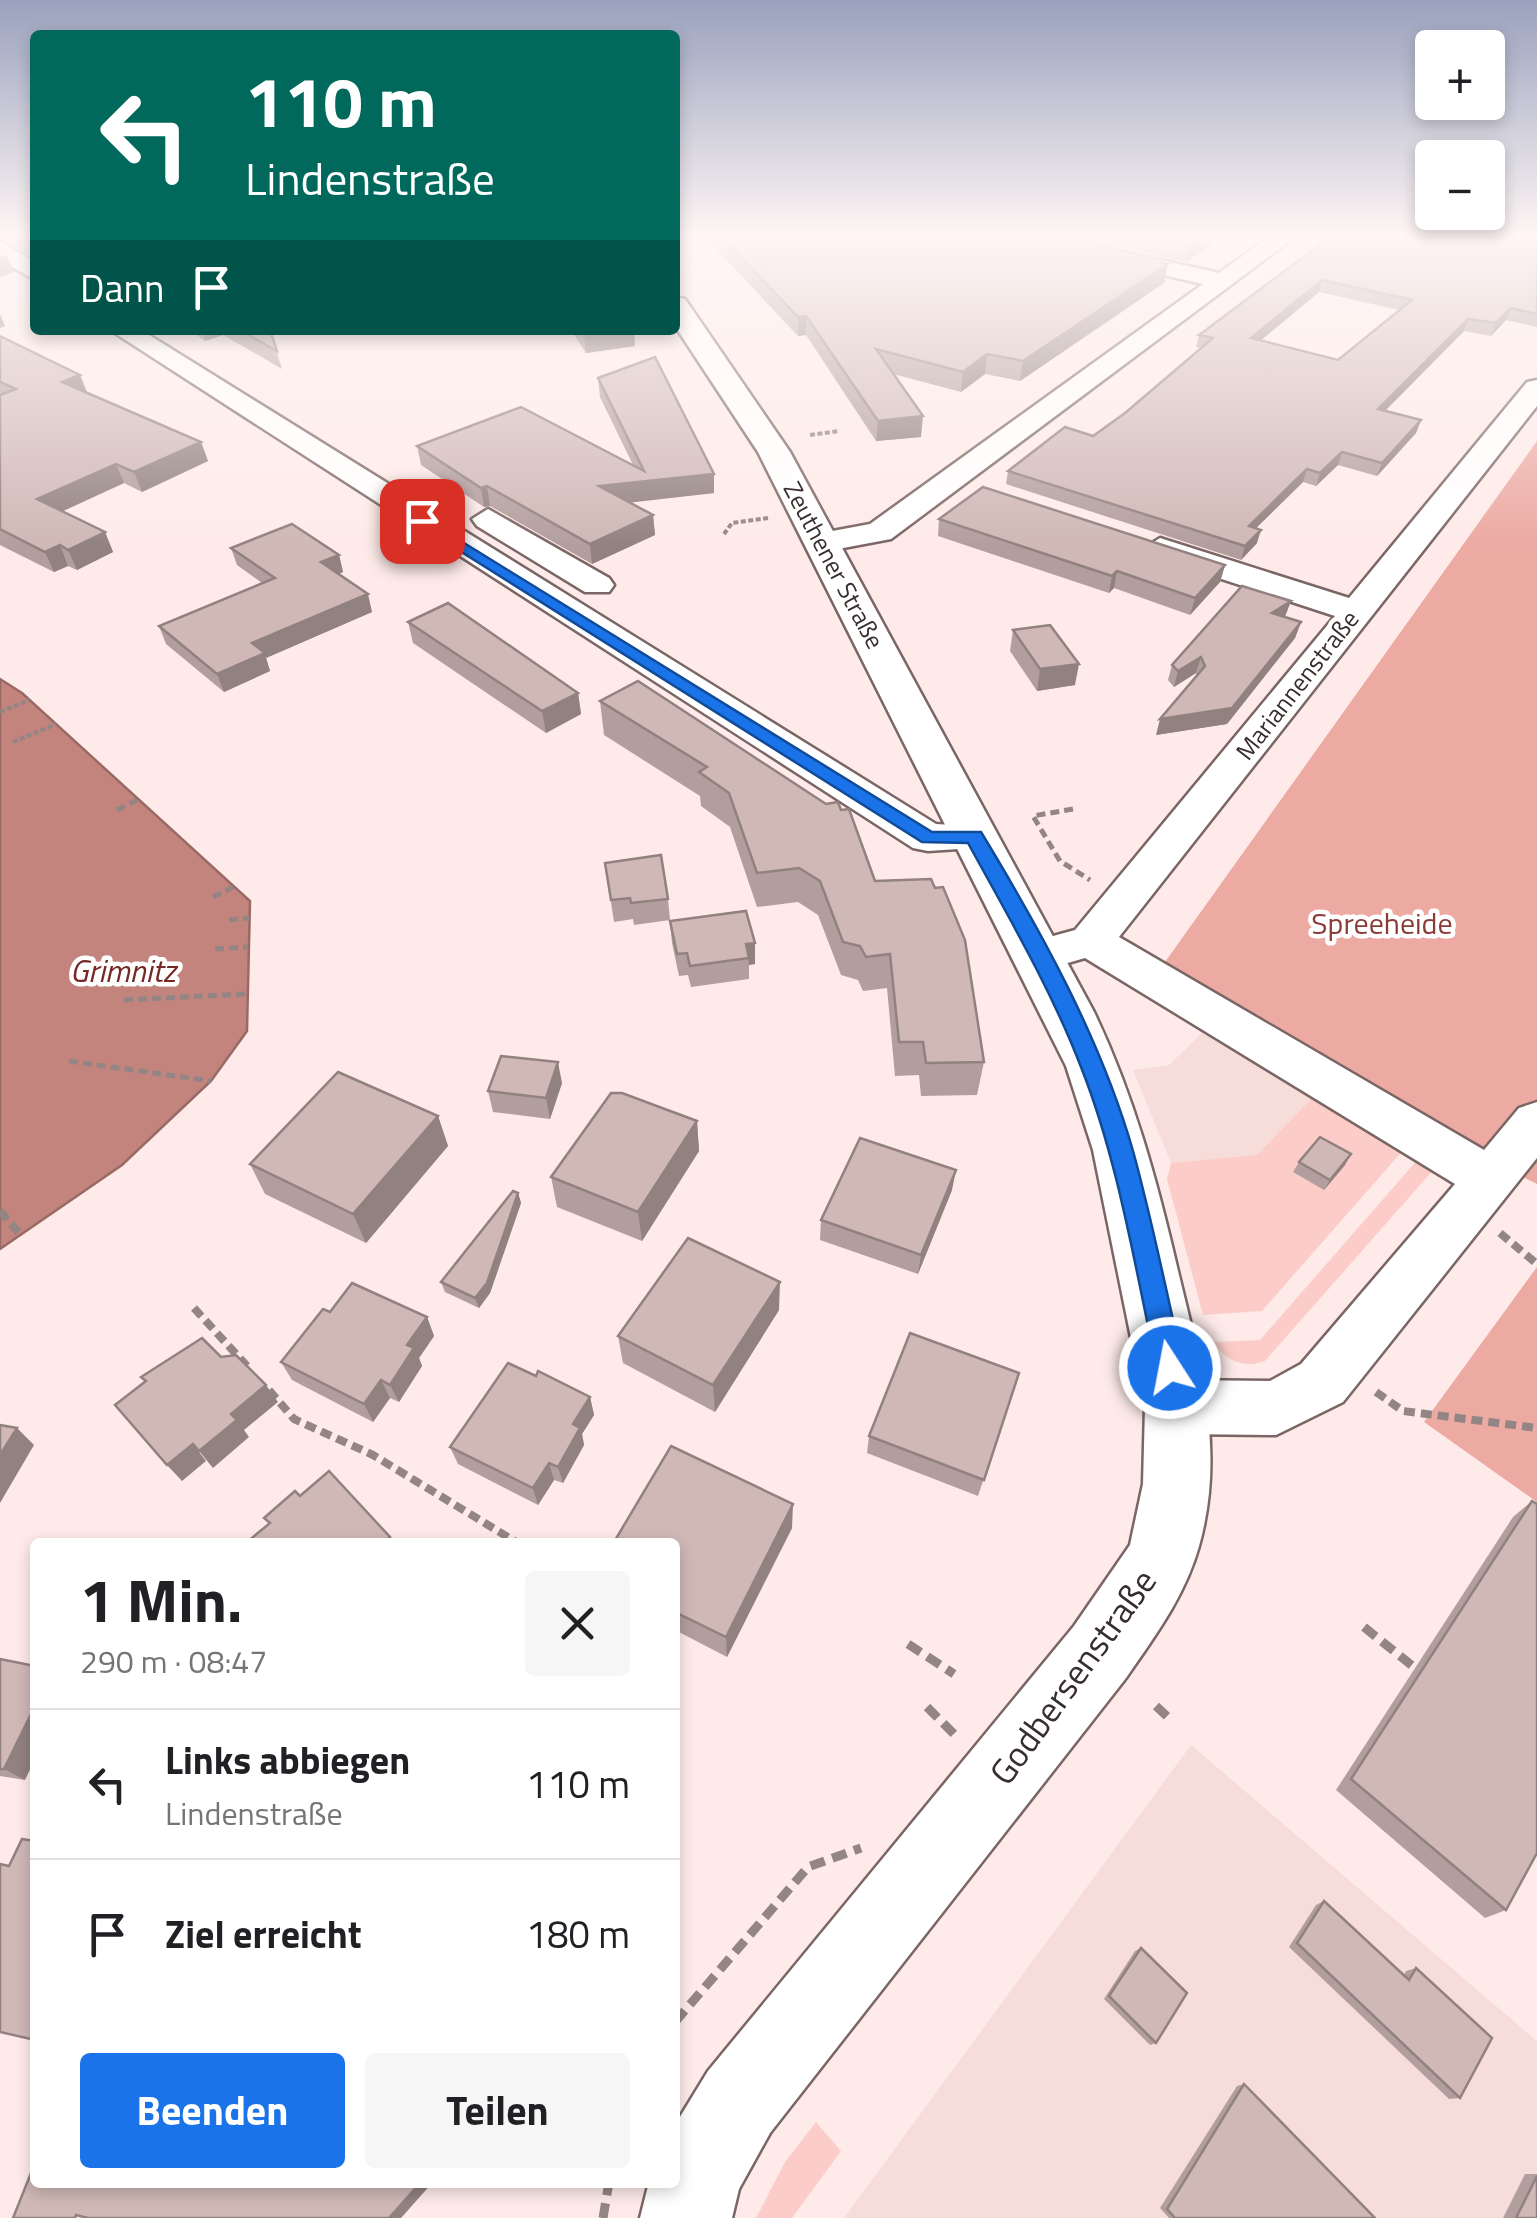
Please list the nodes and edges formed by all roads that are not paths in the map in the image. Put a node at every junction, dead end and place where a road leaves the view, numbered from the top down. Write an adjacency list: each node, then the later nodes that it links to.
1 (140, 341): 12 (street)
2 (700, 341): 9 (main road, Zeuthener Straße)
3 (1145, 341): 5 (street)
4 (1537, 388): 11 (street, Mariannenstraße)
5 (954, 481): 6 (street); 9 (street)
6 (986, 492)
7 (488, 519): 10 (street)
8 (1128, 538): 11 (street)
9 (822, 542): 12 (main road, Zeuthener Straße)
10 (597, 585)
11 (1355, 611): 13 (street, Mariannenstraße)
12 (974, 836): 13 (main road, Zeuthener Straße)
13 (1065, 948): 15 (street); 16 (main road, Godbersenstraße)
14 (1537, 1122): 15 (street)
15 (1492, 1180): 16 (street)
16 (1178, 1407): 17 (main road, Godbersenstraße)
17 (686, 2218)

